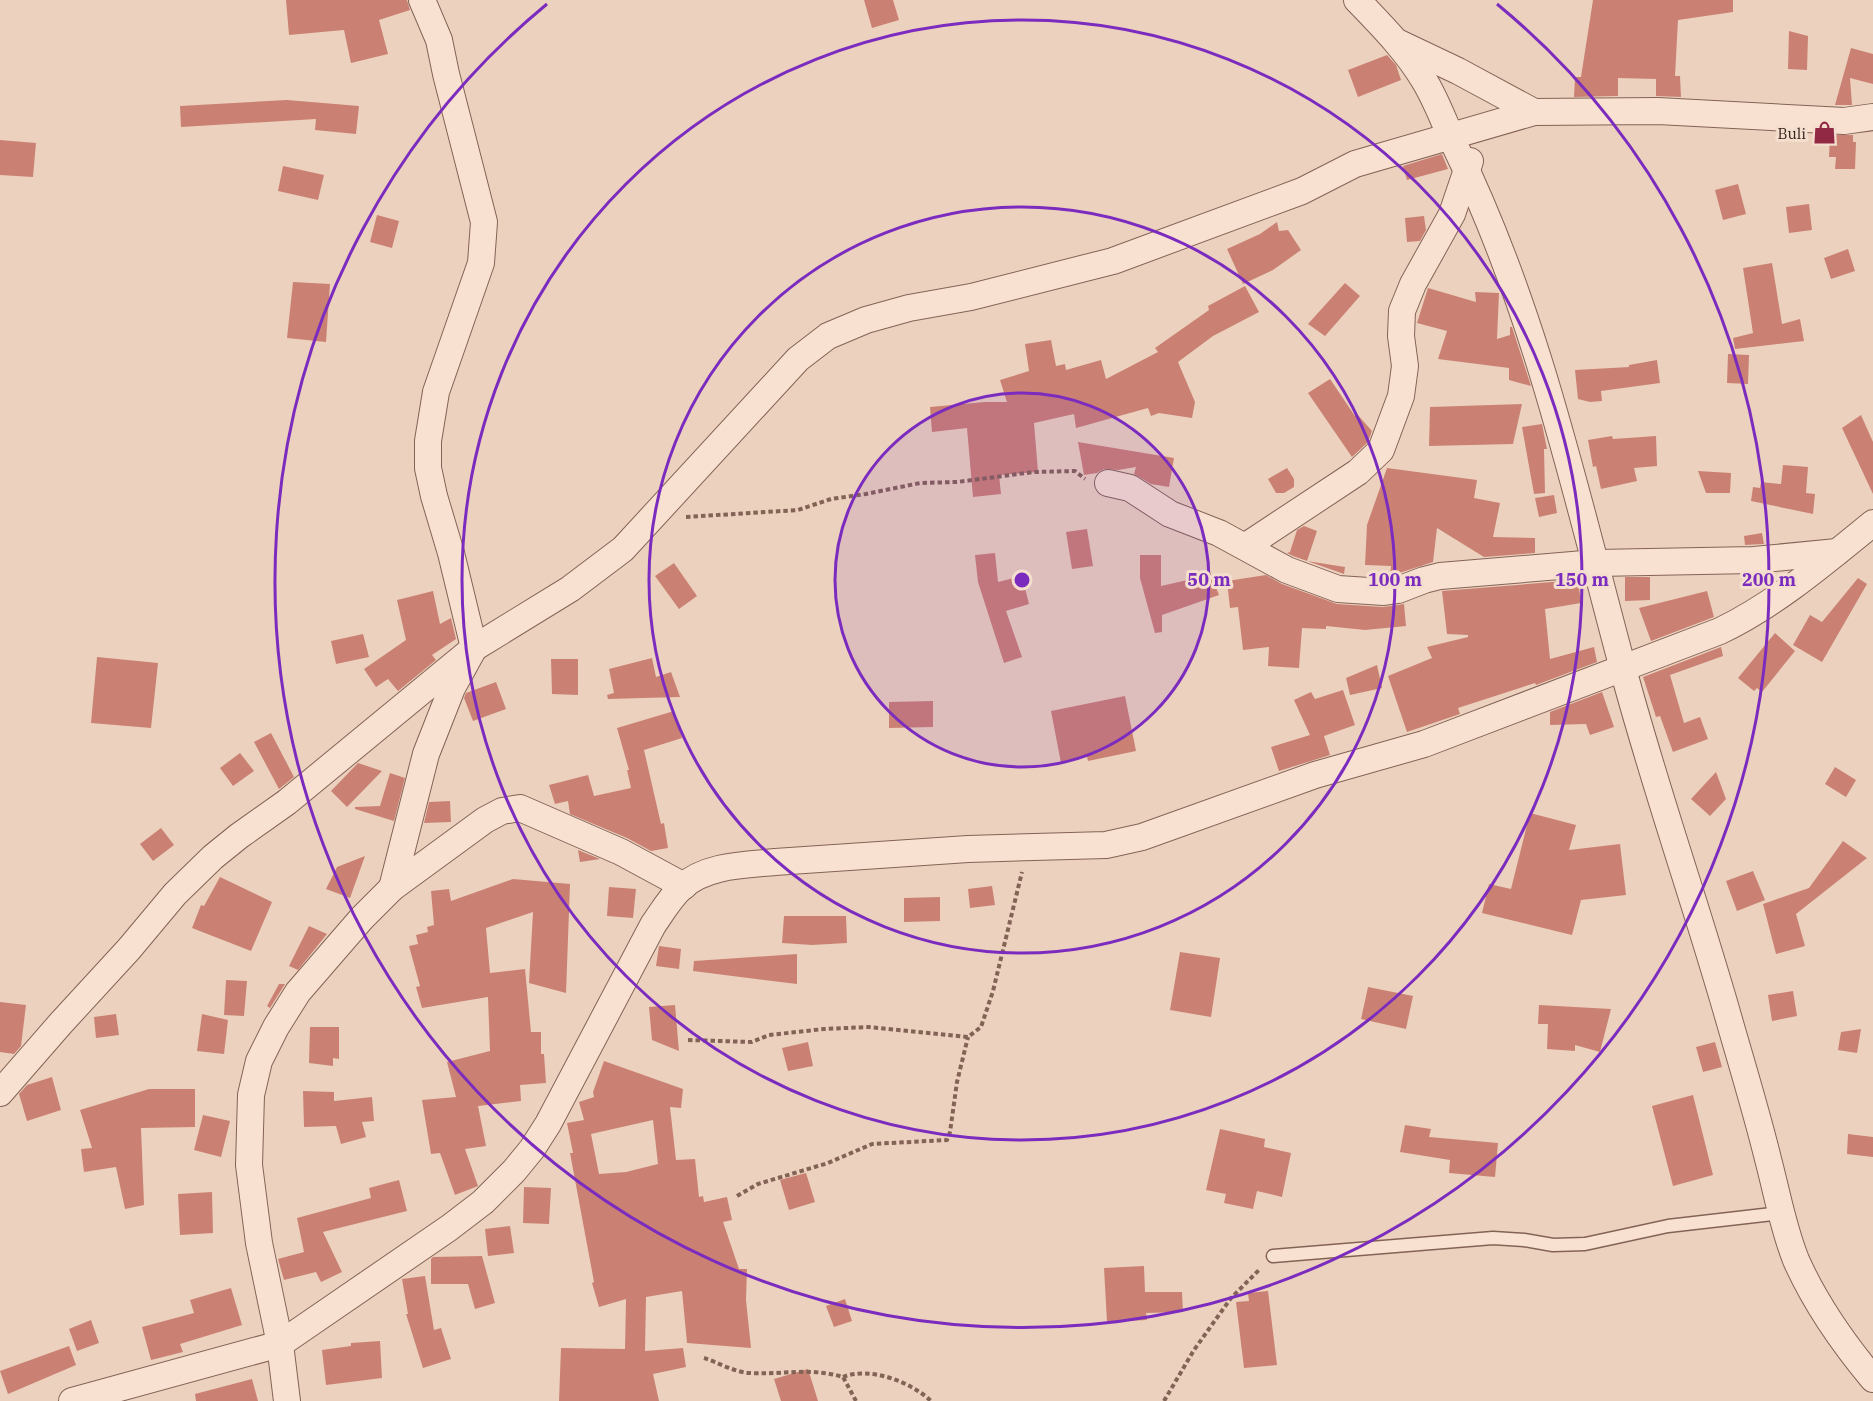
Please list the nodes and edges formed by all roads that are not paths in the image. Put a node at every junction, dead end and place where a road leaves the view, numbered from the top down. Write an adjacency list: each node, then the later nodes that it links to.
1 (422, 0): 14 (street)
2 (1357, 0): 3 (street)
3 (1396, 42): 4 (street); 7 (street)
4 (1534, 112): 5 (street); 6 (street)
5 (1873, 117)
6 (1502, 121): 7 (street); 8 (street)
7 (1450, 135): 8 (street); 14 (street)
8 (1468, 172): 11 (street); 13 (street)
9 (1108, 483): 11 (street)
10 (1873, 523): 12 (street)
11 (1246, 546): 13 (street)
12 (1838, 552): 13 (street); 15 (street)
13 (1596, 563): 15 (street)
14 (474, 648): 17 (street); 18 (street)
15 (1623, 669): 16 (street); 19 (street)
16 (684, 886): 17 (street); 21 (street)
17 (392, 888): 21 (street)
18 (0, 1093)
19 (1781, 1213): 20 (lane); 22 (street)
20 (1273, 1256)
21 (280, 1344): 23 (street); 24 (street)
22 (1873, 1378)
23 (72, 1401)
24 (287, 1401)

